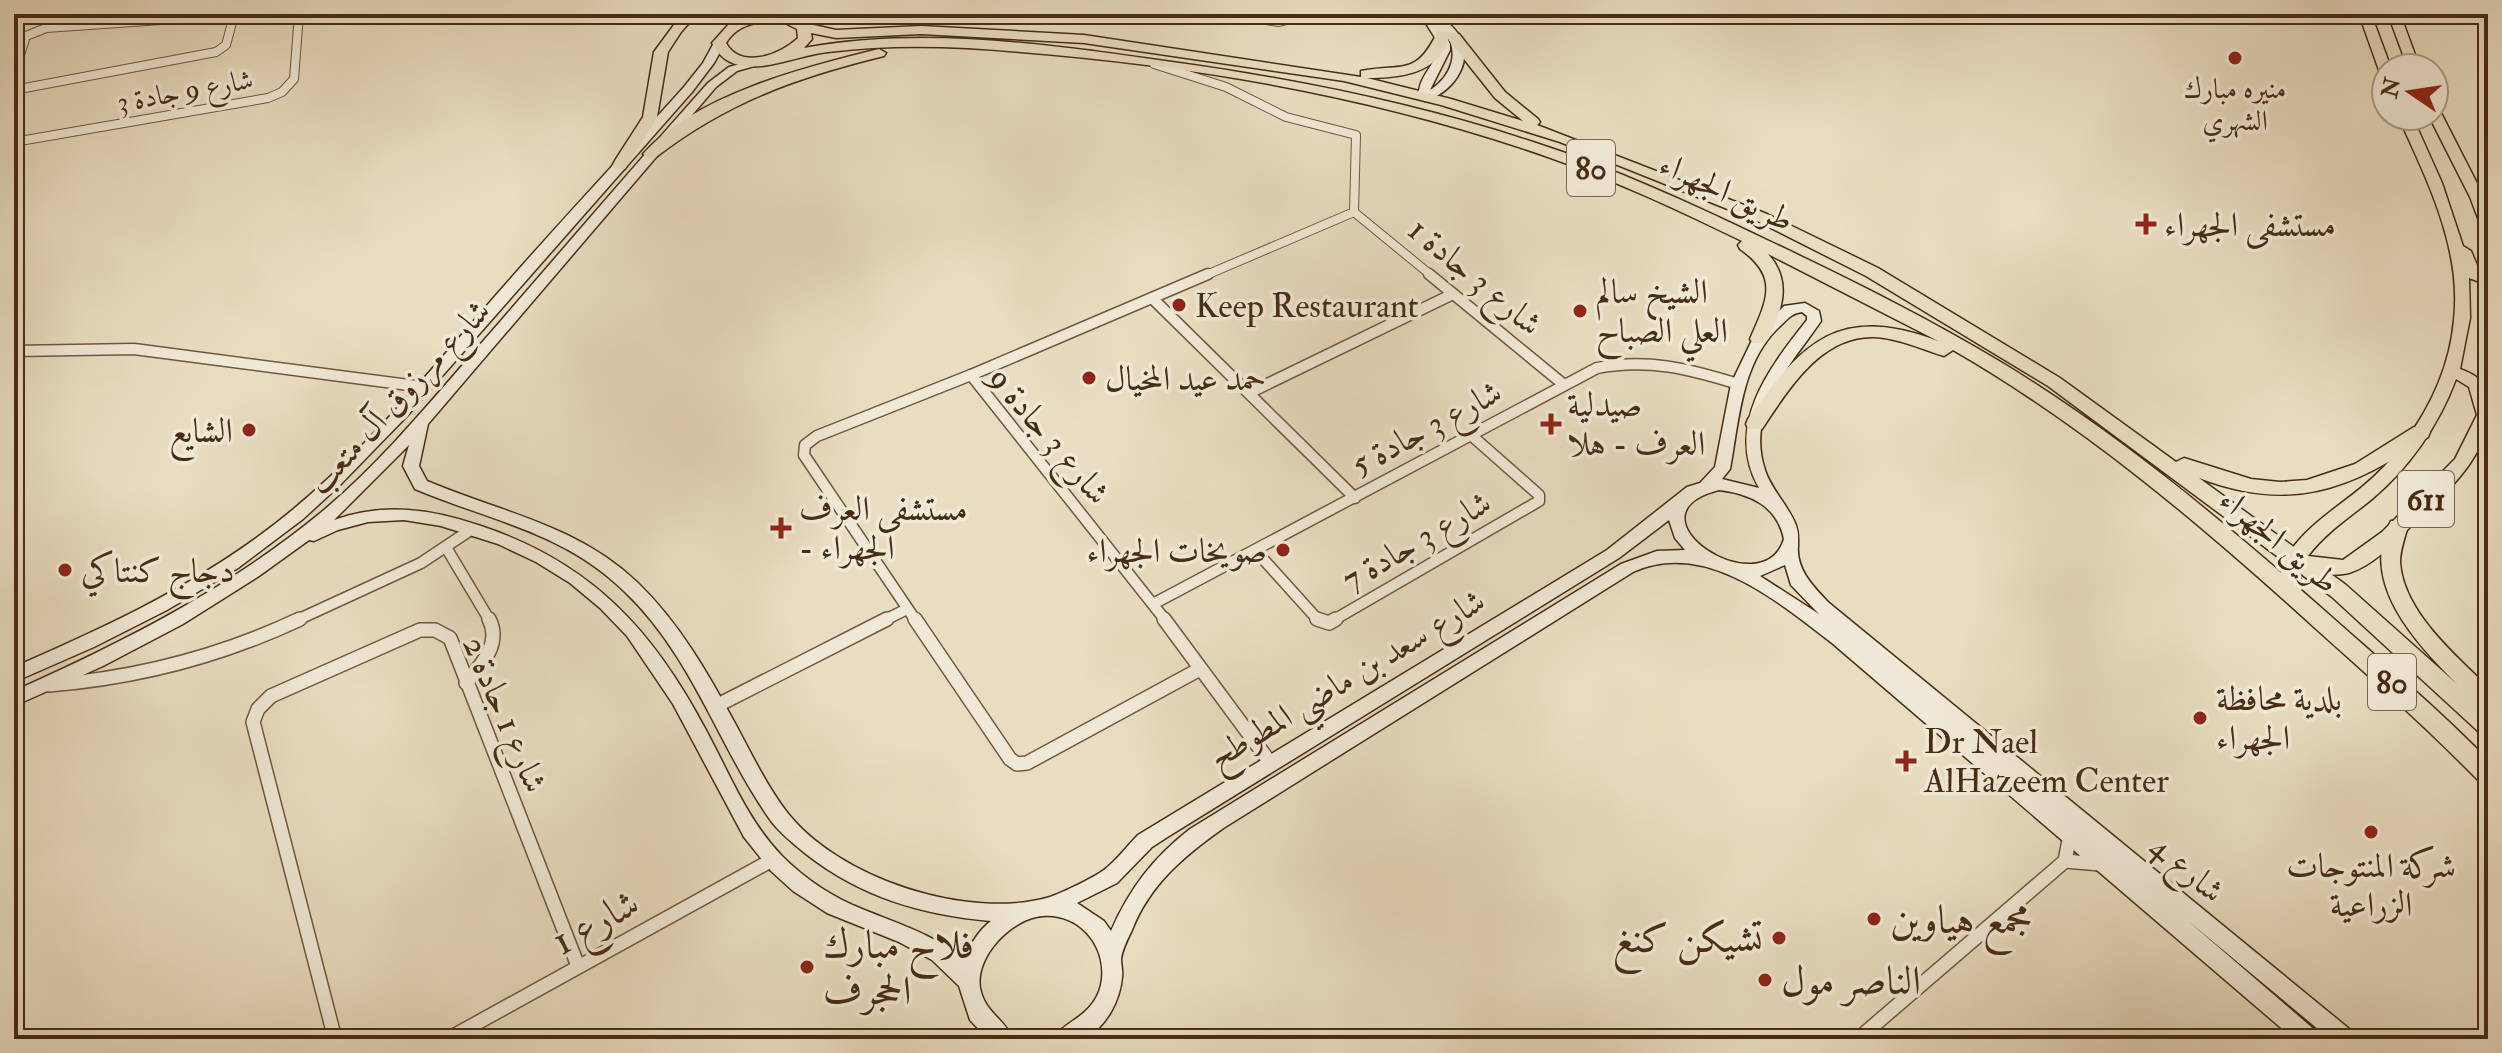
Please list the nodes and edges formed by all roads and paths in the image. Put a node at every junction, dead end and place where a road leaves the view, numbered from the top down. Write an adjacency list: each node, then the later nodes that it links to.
1 (145, 14): 12 (street)
2 (299, 14): 30 (street, شارع 9 جادة 3)
3 (690, 14): 32 (highway)
4 (1224, 14): 5 (street)
5 (1310, 14)
6 (1425, 14): 13 (street)
7 (1432, 14): 13 (street)
8 (2365, 14): 16 (main road)
9 (2394, 14): 17 (main road)
10 (742, 19): 11 (highway, 80); 14 (highway, 80)
11 (793, 20): 18 (highway); 21 (highway, طريق الجهراء / 80)
12 (139, 23): 22 (street, شارع 9 جادة 3); 24 (street, شارع 9 جادة 3)
13 (1449, 36): 21 (highway); 25 (street); 25 (street); 29 (highway)
14 (719, 43): 19 (highway, 80); 32 (street, شارع مرزوق آل متعب)
15 (948, 44): 18 (highway, طريق الجهراء / 80); 20 (highway, طريق الجهراء / 80); 31 (highway)
16 (2379, 52)
17 (2408, 52)
18 (781, 56): 19 (highway, 80)
19 (764, 61): 31 (street, شارع مرزوق آل متعب)
20 (1151, 63): 23 (highway, طريق الجهراء / 80); 35 (street)
21 (1302, 70): 25 (highway, طريق الجهراء / 80)
22 (14, 74)
23 (1290, 84): 25 (highway); 26 (highway, طريق الجهراء / 80)
24 (14, 90)
25 (1425, 97): 26 (highway); 29 (highway, طريق الجهراء / 80)
26 (1437, 118): 33 (highway, طريق الجهراء / 80)
27 (2412, 132): 34 (main road, 611)
28 (2444, 132): 36 (main road)
29 (1565, 139): 55 (highway, طريق الجهراء / 80)
30 (14, 142)
31 (651, 154): 49 (street, شارع مرزوق آل متعب)
32 (620, 166): 46 (street, شارع مرزوق آل متعب)
33 (1611, 175): 40 (highway); 47 (highway, طريق الجهراء / 80)
34 (2439, 194): 37 (main road); 42 (main road, 611)
35 (1354, 212): 38 (street, شارع 3 جادة 1); 39 (street)
36 (2488, 226)
37 (2488, 280)
38 (1453, 294): 44 (street, شارع 3 جادة 1); 48 (street)
39 (1152, 298): 43 (street); 48 (street)
40 (1759, 339): 45 (street); 52 (street)
41 (14, 351): 46 (street)
42 (2450, 371): 50 (main road); 53 (main road, 611)
43 (971, 375): 73 (street, شارع 3 جادة 9); 74 (street, شارع 3 جادة 9)
44 (1563, 384): 45 (street, شارع 3 جادة 5); 54 (street, شارع 3 جادة 5)
45 (1738, 384): 56 (street)
46 (424, 387): 76 (street, شارع مرزوق آل متعب)
47 (2031, 390): 51 (highway, طريق الجهراء / 80); 52 (highway)
48 (1249, 393): 57 (street)
49 (439, 401): 58 (street); 68 (street, شارع مرزوق آل متعب)
50 (2487, 411): 62 (main road, 611)
51 (2069, 417): 64 (highway); 72 (highway, طريق الجهراء / 80)
52 (1755, 424): 60 (street)
53 (2421, 432): 55 (highway); 69 (main road, 611)
54 (1471, 435): 57 (street, شارع 3 جادة 5); 67 (street, شارع 3 جادة 7)
55 (2154, 453): 64 (highway, طريق الجهراء / 80)
56 (1707, 485): 59 (street); 60 (street)
57 (1355, 498): 67 (street, شارع 3 جادة 5)
58 (460, 501): 61 (street); 81 (street)
59 (1679, 504): 70 (street); 84 (street, شارع سعد بن ماضي المطوطح)
60 (1778, 507): 66 (street)
61 (442, 520): 63 (street); 68 (street)
62 (2398, 526): 69 (main road, 611); 80 (highway)
63 (472, 529): 65 (street); 88 (street)
64 (2270, 546): 69 (highway, طريق الجهراء)
65 (447, 549): 77 (street); 78 (street)
66 (1790, 549): 71 (street); 103 (street, شارع 4)
67 (1255, 550): 73 (street, شارع 3 جادة 5)
68 (278, 555): 78 (street, شارع مرزوق آل متعب)
69 (2295, 560): 72 (main road); 83 (highway, طريق الجهراء / 80)
70 (1709, 562): 71 (street); 93 (street, شارع سعد بن ماضي المطوطح)
71 (1734, 570): 87 (street, شارع 4)
72 (2292, 593): 82 (highway, طريق الجهراء / 80)
73 (1153, 604): 75 (street, شارع 3 جادة 9)
74 (907, 609): 75 (street, شارع 3 جادة 9); 81 (street)
75 (1200, 669): 84 (street, شارع 3 جادة 9)
76 (14, 675)
77 (466, 683): 94 (street, شارع 1 جادة 2); 97 (street, شارع 1 جادة 2)
78 (44, 685): 79 (street, شارع مرزوق آل متعب)
79 (14, 699)
80 (2488, 701)
81 (718, 705): 92 (street)
82 (2438, 726): 85 (highway, طريق الجهراء / 80); 86 (street)
83 (2488, 726)
84 (1269, 761): 91 (street, شارع سعد بن ماضي المطوطح)
85 (2488, 775)
86 (2488, 782)
87 (2067, 828): 89 (street); 90 (street, شارع 4)
88 (772, 860): 94 (street, شارع 1); 95 (street)
89 (2065, 861): 90 (street); 101 (street)
90 (2112, 866): 102 (street, شارع 4)
91 (1049, 907): 92 (street); 93 (street)
92 (1019, 913): 95 (street)
93 (1112, 957): 96 (street, شارع سعد بن ماضي المطوطح)
94 (578, 966): 98 (street, شارع 1)
95 (969, 982): 99 (street)
96 (1085, 1032): 100 (street)
97 (335, 1039)
98 (448, 1039)
99 (1000, 1039)
100 (1065, 1039)
101 (1858, 1039)
102 (2310, 1039)
103 (2346, 1039)

